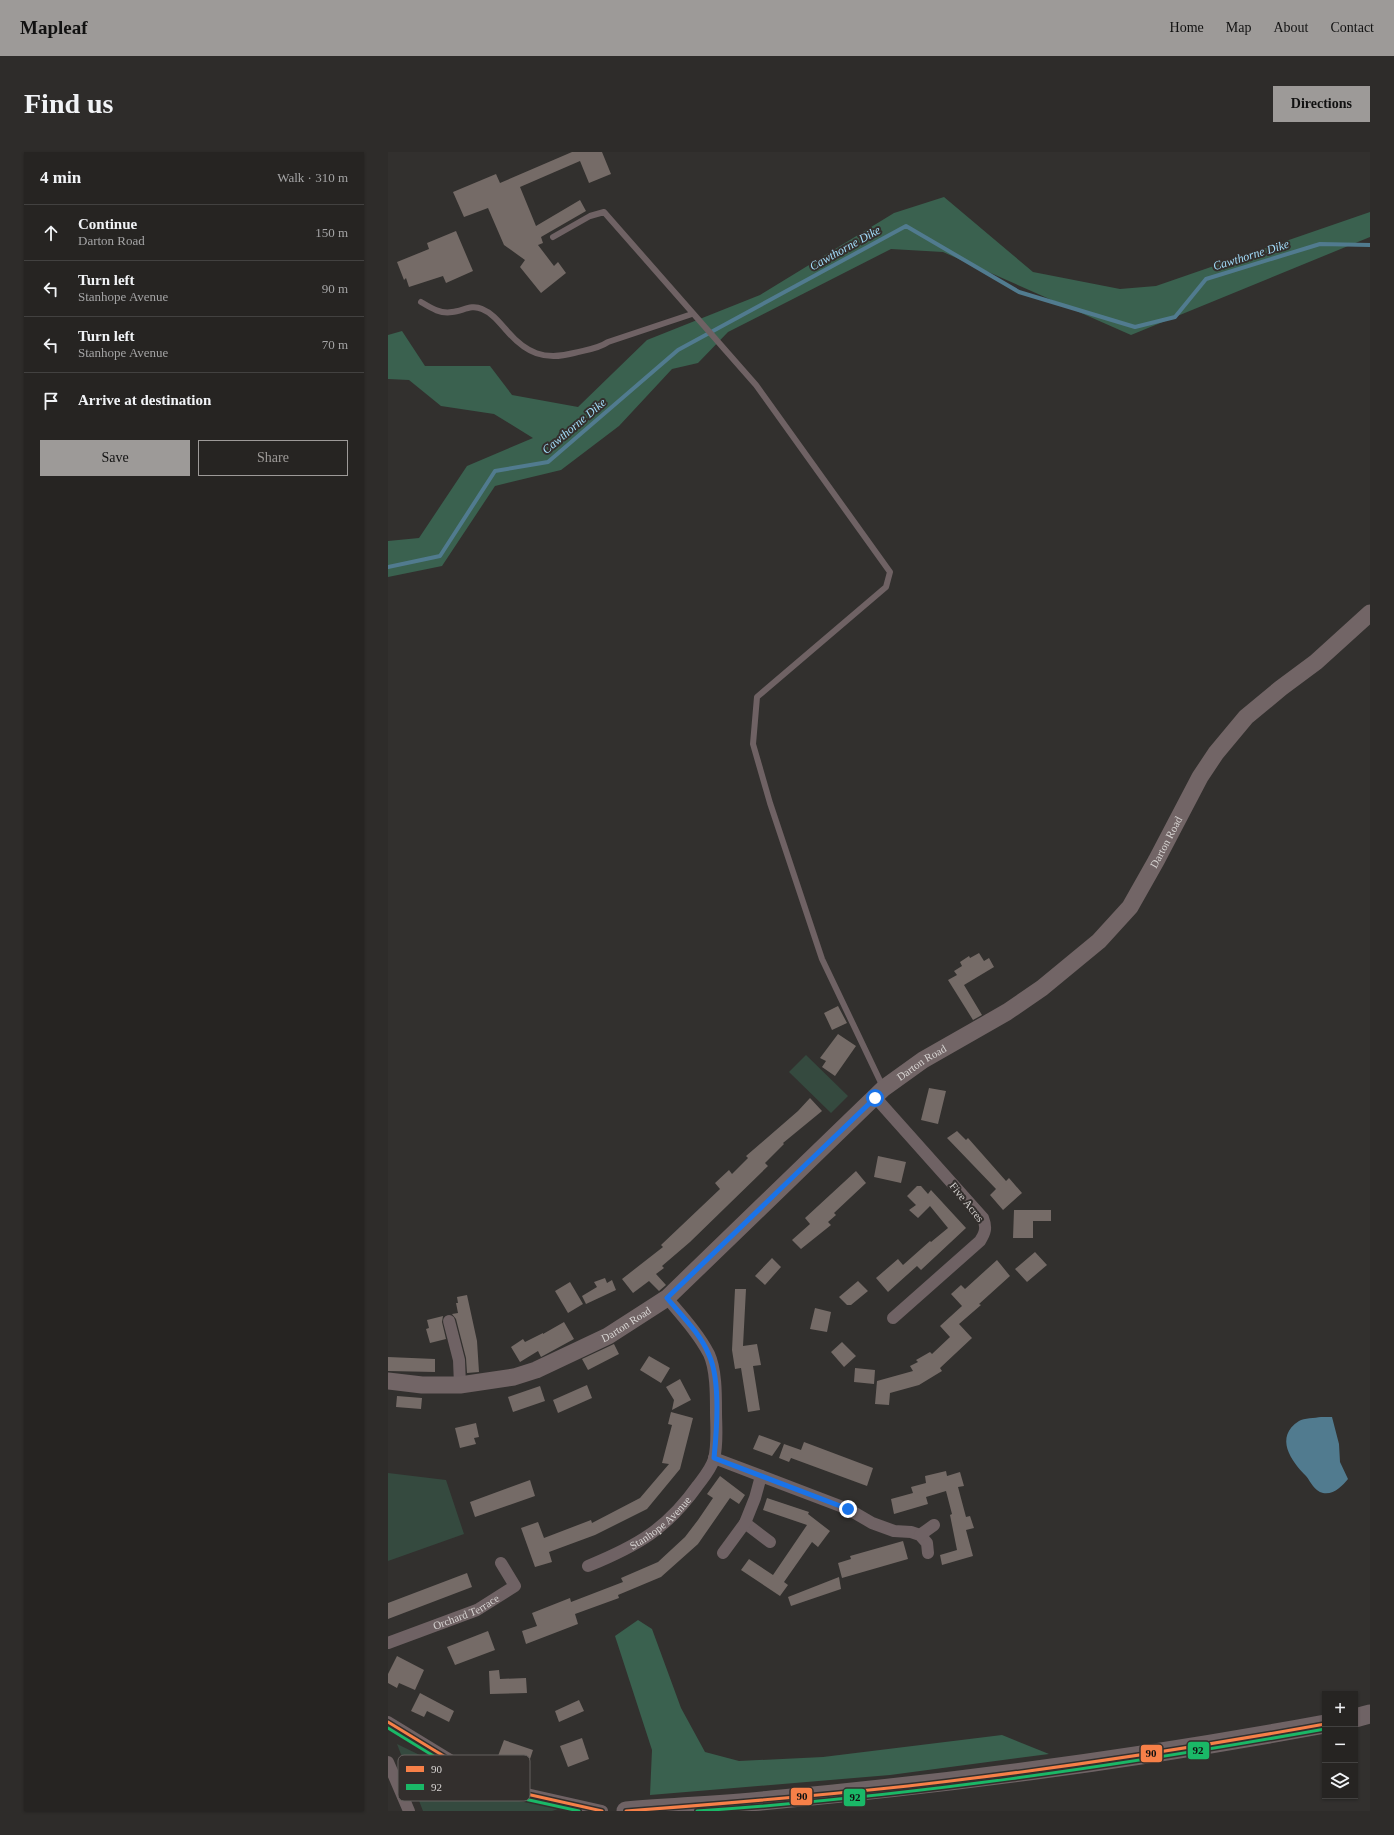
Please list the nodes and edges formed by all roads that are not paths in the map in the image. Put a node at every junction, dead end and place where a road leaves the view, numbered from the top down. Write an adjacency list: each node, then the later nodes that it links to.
1 (553, 237): 3 (lane)
2 (421, 302): 3 (lane)
3 (692, 314): 5 (lane)
4 (1370, 613): 5 (street, Darton Road)
5 (880, 1093): 6 (street, Darton Road); 7 (street, Five Acres)
6 (667, 1298): 10 (street, Darton Road); 11 (street, Stanhope Avenue)
7 (893, 1318)
8 (449, 1321): 10 (street)
9 (388, 1381): 10 (street, Darton Road)
10 (460, 1385)
11 (714, 1458): 12 (street); 20 (street, Stanhope Avenue)
12 (761, 1476): 13 (street); 15 (street)
13 (745, 1523): 16 (street); 17 (street)
14 (934, 1525): 15 (street)
15 (920, 1535): 18 (street)
16 (770, 1542)
17 (723, 1553)
18 (928, 1553)
19 (501, 1563): 21 (street, Orchard Terrace)
20 (588, 1566)
21 (388, 1643)
22 (1370, 1714): 23 (main road)
23 (1358, 1717)
24 (388, 1722): 26 (street)
25 (1322, 1725): 33 (main road)
26 (442, 1755)
27 (388, 1762): 28 (street)
28 (398, 1785)
29 (530, 1795): 32 (street)
30 (405, 1801): 31 (street)
31 (409, 1811)
32 (602, 1811)
33 (626, 1811)

